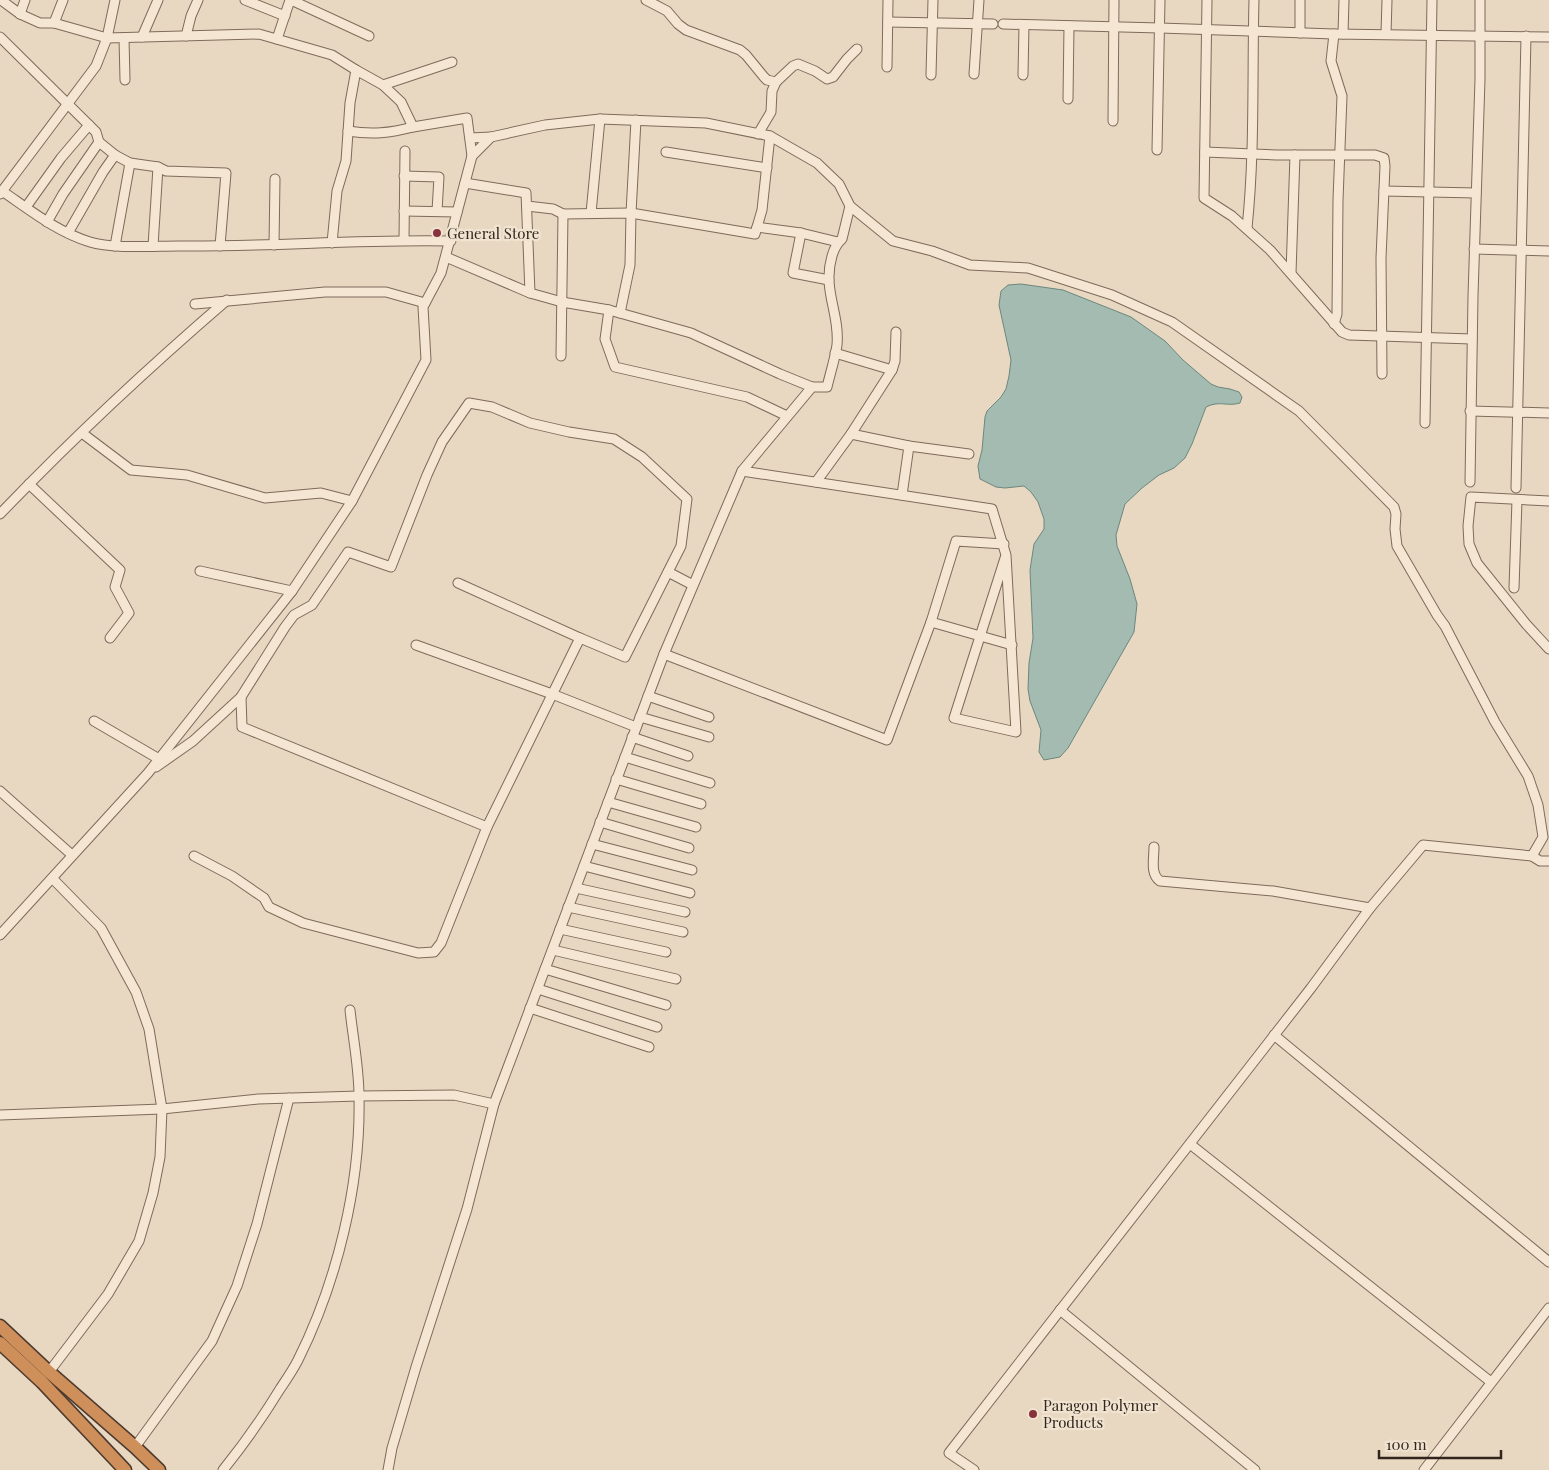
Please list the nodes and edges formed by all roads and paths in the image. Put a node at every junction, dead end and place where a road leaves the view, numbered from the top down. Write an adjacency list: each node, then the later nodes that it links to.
1 (1, 0): 22 (street)
2 (25, 0): 22 (street)
3 (64, 0): 25 (street)
4 (115, 0): 47 (street)
5 (198, 0): 41 (street)
6 (245, 0): 23 (street)
7 (290, 0): 23 (street); 42 (street)
8 (646, 0): 58 (street)
9 (888, 0): 24 (street)
10 (934, 0): 26 (street)
11 (979, 0): 27 (street)
12 (1114, 0): 32 (street)
13 (1160, 0): 33 (street)
14 (1207, 0): 34 (street)
15 (1254, 0): 35 (street)
16 (1300, 0): 36 (street)
17 (1344, 0): 37 (street)
18 (1387, 0): 38 (street)
19 (1432, 0): 39 (street)
20 (1480, 0): 40 (street)
21 (155, 1): 45 (street)
22 (20, 14): 25 (street)
23 (285, 16): 49 (street)
24 (888, 22): 26 (street); 52 (street)
25 (54, 23): 47 (street)
26 (933, 23): 27 (street); 54 (street)
27 (979, 24): 28 (street); 55 (street)
28 (993, 24)
29 (1003, 24): 30 (street)
30 (1024, 25): 31 (street); 56 (street)
31 (1069, 26): 32 (street); 60 (street)
32 (1113, 27): 33 (street); 64 (street)
33 (1160, 28): 34 (street); 73 (street)
34 (1206, 30): 35 (street); 76 (street)
35 (1253, 31): 36 (street); 77 (street)
36 (1300, 33): 37 (street)
37 (1339, 34): 38 (street); 80 (street)
38 (1386, 34): 39 (street)
39 (1431, 34): 40 (street); 90 (street)
40 (1480, 35): 43 (street); 91 (street)
41 (186, 36): 45 (street); 49 (street)
42 (369, 36)
43 (1526, 36): 46 (street); 115 (street)
44 (0, 37): 61 (street)
45 (142, 37): 48 (street)
46 (1549, 37)
47 (107, 38): 48 (street); 61 (street)
48 (124, 38): 57 (street)
49 (277, 39): 53 (street)
50 (857, 49): 58 (street)
51 (452, 62): 59 (street)
52 (887, 67)
53 (356, 70): 59 (street); 67 (street)
54 (931, 74)
55 (974, 74)
56 (1023, 75)
57 (125, 80)
58 (776, 82): 68 (street)
59 (383, 85): 66 (street)
60 (1068, 99)
61 (68, 104): 65 (street); 89 (street)
62 (600, 119): 63 (street); 70 (street); 98 (street)
63 (636, 120): 68 (street); 99 (street)
64 (1113, 120)
65 (89, 125): 72 (street); 94 (street)
66 (413, 127): 67 (street); 71 (street)
67 (348, 131): 109 (street)
68 (758, 134): 69 (street)
69 (770, 136): 84 (street); 93 (street)
70 (492, 137): 71 (street); 81 (street)
71 (470, 138): 81 (street)
72 (99, 142): 78 (street); 101 (street)
73 (1157, 150)
74 (405, 151): 85 (street)
75 (666, 152): 84 (street)
76 (1204, 152): 77 (street); 103 (street)
77 (1252, 154): 79 (street); 103 (street)
78 (115, 155): 82 (street); 104 (street)
79 (1295, 155): 80 (street); 118 (street)
80 (1340, 155): 88 (street); 127 (street)
81 (472, 156): 87 (street)
82 (130, 163): 83 (street); 111 (street)
83 (158, 167): 112 (street); 113 (street)
84 (767, 168): 102 (street)
85 (404, 176): 95 (street); 96 (street)
86 (275, 179): 110 (street)
87 (465, 183): 92 (street); 97 (street)
88 (1384, 191): 90 (street); 129 (street)
89 (1, 192): 94 (street)
90 (1429, 193): 91 (street); 130 (street)
91 (1476, 193): 114 (street)
92 (527, 206): 100 (street); 120 (street)
93 (850, 206): 108 (street); 198 (street)
94 (26, 207): 101 (street)
95 (404, 211): 96 (street); 106 (street)
96 (436, 211): 97 (street)
97 (458, 212): 107 (street)
98 (591, 213): 99 (street); 100 (street)
99 (631, 213): 102 (street); 126 (street)
100 (563, 214): 122 (street)
101 (47, 222): 104 (street)
102 (757, 226): 105 (street)
103 (1247, 228): 118 (street)
104 (68, 233): 111 (street)
105 (801, 234): 108 (street); 119 (street)
106 (404, 240): 107 (street); 109 (street)
107 (451, 241): 117 (street)
108 (838, 242): 119 (street)
109 (332, 243): 110 (street)
110 (274, 245): 113 (street)
111 (115, 246): 112 (street)
112 (153, 246): 113 (street)
113 (220, 246)
114 (1474, 250): 115 (street); 131 (street)
115 (1522, 250): 116 (street); 138 (street)
116 (1549, 251)
117 (446, 258): 120 (street); 123 (street)
118 (1291, 273): 127 (street)
119 (829, 280): 132 (street)
120 (530, 293): 122 (street)
121 (227, 300): 123 (street); 124 (street); 142 (street)
122 (562, 302): 125 (street); 133 (street)
123 (425, 303): 153 (street)
124 (195, 304)
125 (609, 310): 126 (street); 140 (street)
126 (620, 313): 136 (street)
127 (1334, 324): 129 (street)
128 (896, 332): 134 (street)
129 (1381, 336): 130 (street); 135 (street)
130 (1426, 338): 131 (street); 141 (street)
131 (1472, 339): 137 (street)
132 (835, 353): 134 (street); 136 (street)
133 (561, 356)
134 (892, 370): 143 (street)
135 (1382, 374)
136 (812, 387): 140 (street)
137 (1470, 411): 138 (street); 148 (street)
138 (1518, 412): 139 (street); 150 (street)
139 (1549, 413)
140 (787, 416): 146 (street)
141 (1425, 423)
142 (82, 433): 149 (street); 153 (street)
143 (851, 434): 144 (street); 147 (street)
144 (910, 446): 145 (street); 151 (street)
145 (969, 454)
146 (742, 471): 147 (street); 161 (street)
147 (816, 482): 151 (street)
148 (1470, 482)
149 (29, 484): 155 (street); 166 (street)
150 (1516, 488)
151 (902, 495): 156 (street)
152 (1516, 500): 154 (street); 162 (street); 170 (street)
153 (352, 501): 163 (street)
154 (1549, 501)
155 (0, 514)
156 (1004, 544): 157 (street); 164 (street)
157 (1006, 555): 165 (street); 169 (street)
158 (200, 571): 163 (street)
159 (668, 572): 161 (street); 167 (street); 174 (street)
160 (458, 584): 167 (street)
161 (693, 585): 171 (street)
162 (1514, 588)
163 (292, 592): 183 (street)
164 (931, 622): 165 (street); 171 (street)
165 (980, 636): 169 (street); 169 (street)
166 (110, 638)
167 (580, 638): 172 (street)
168 (416, 645): 172 (street)
169 (1012, 645)
170 (1549, 649)
171 (664, 654): 173 (street)
172 (552, 694): 178 (street); 191 (street)
173 (648, 696): 175 (street); 176 (street)
174 (241, 697): 184 (street); 191 (street)
175 (710, 717)
176 (640, 718): 178 (street); 180 (street)
177 (94, 721): 183 (street)
178 (636, 727): 179 (street)
179 (632, 737): 181 (street); 182 (street)
180 (709, 737)
181 (688, 756)
182 (625, 757): 185 (street); 186 (street)
183 (159, 759): 184 (street)
184 (148, 773): 196 (street)
185 (616, 779): 188 (street); 189 (street)
186 (710, 783)
187 (0, 791): 196 (street)
188 (608, 802): 190 (street); 192 (street)
189 (701, 804)
190 (600, 822): 193 (street); 195 (street)
191 (487, 827): 197 (street)
192 (696, 827)
193 (592, 844): 200 (street); 201 (street)
194 (1154, 847): 206 (street)
195 (689, 848)
196 (72, 856): 202 (street)
197 (194, 856)
198 (1532, 856): 199 (street); 206 (street)
199 (1549, 861)
200 (584, 866): 203 (street); 204 (street)
201 (692, 870)
202 (53, 878): 210 (street); 225 (street)
203 (576, 888): 205 (street); 207 (street)
204 (690, 893)
205 (568, 908): 208 (street); 209 (street)
206 (1370, 908): 220 (street)
207 (685, 912)
208 (560, 929): 211 (street); 212 (street)
209 (683, 932)
210 (0, 934)
211 (552, 950): 213 (street); 214 (street)
212 (666, 952)
213 (545, 969): 215 (street); 216 (street)
214 (676, 979)
215 (538, 989): 217 (street); 219 (street)
216 (666, 1005)
217 (530, 1008): 221 (street); 224 (street)
218 (350, 1010): 222 (street)
219 (657, 1027)
220 (1274, 1035): 227 (street); 228 (street)
221 (649, 1047)
222 (359, 1096): 223 (street); 224 (street); 238 (street)
223 (290, 1098): 225 (street); 235 (street)
224 (494, 1104): 239 (street)
225 (162, 1109): 226 (street); 233 (street)
226 (0, 1116)
227 (1190, 1144): 230 (street); 234 (street)
228 (1549, 1262)
229 (1549, 1308): 234 (street)
230 (1060, 1310): 240 (street); 241 (street)
231 (0, 1326): 233 (highway)
232 (0, 1343): 236 (highway)
233 (49, 1372): 235 (highway)
234 (1491, 1382): 242 (street)
235 (135, 1446): 237 (highway)
236 (125, 1470)
237 (159, 1470)
238 (223, 1470)
239 (388, 1470)
240 (974, 1470)
241 (1255, 1470)
242 (1424, 1470)

